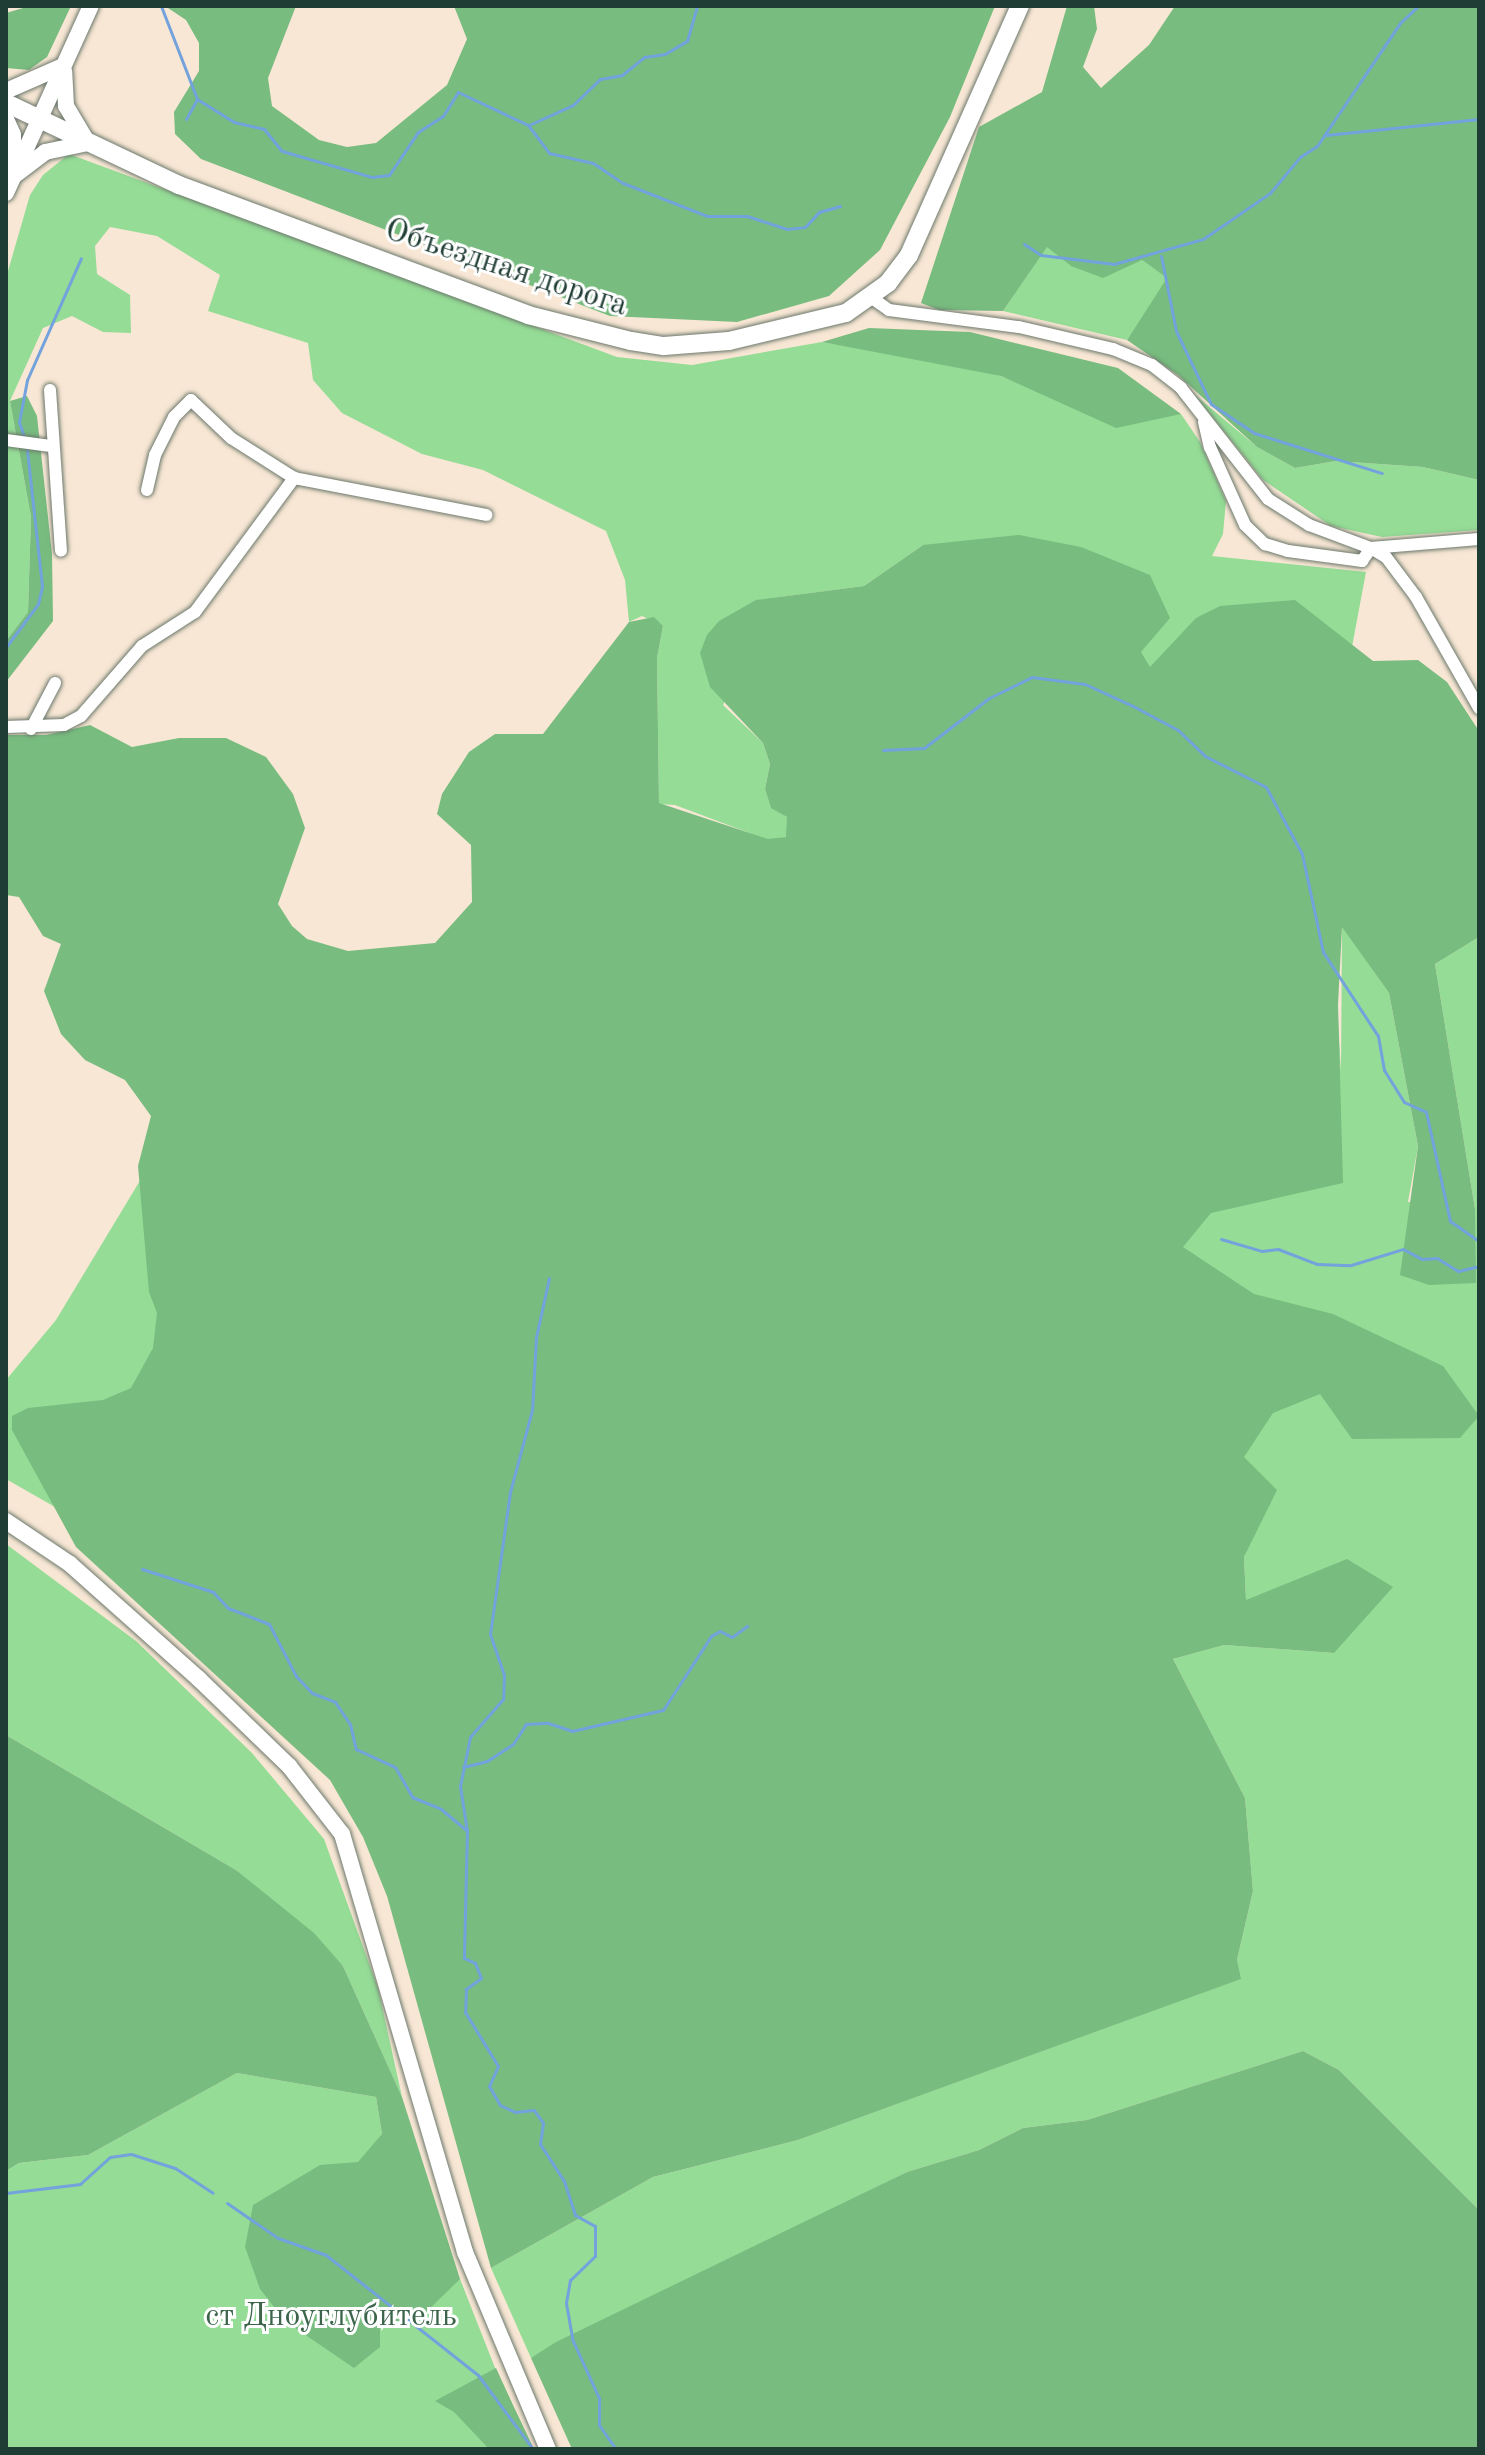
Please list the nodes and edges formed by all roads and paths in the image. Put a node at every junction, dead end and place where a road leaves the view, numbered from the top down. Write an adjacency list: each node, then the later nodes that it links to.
1 (91, 6): 3 (street)
2 (1020, 6): 10 (main road, Объездная дорога)
3 (64, 65): 4 (street); 6 (street); 8 (street)
4 (6, 91)
5 (6, 103): 6 (main road, Объездная дорога)
6 (37, 118): 8 (main road, Объездная дорога); 9 (street)
7 (6, 119): 9 (street)
8 (88, 143): 9 (street); 10 (main road, Объездная дорога)
9 (9, 186)
10 (872, 298): 12 (street)
11 (50, 390): 14 (street)
12 (1203, 416): 19 (street); 19 (street)
13 (6, 440): 14 (street)
14 (51, 446): 20 (street)
15 (294, 478): 16 (street); 17 (street); 24 (street)
16 (147, 490)
17 (486, 515)
18 (1479, 539): 19 (street)
19 (1371, 548): 22 (street)
20 (61, 551)
21 (55, 683): 24 (street)
22 (1479, 708)
23 (6, 727): 24 (street)
24 (31, 729)
25 (6, 1521): 26 (street)
26 (548, 2449)

